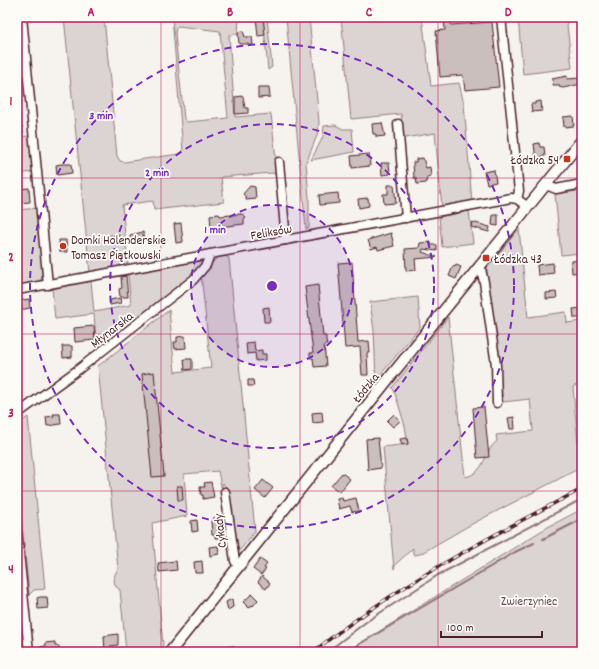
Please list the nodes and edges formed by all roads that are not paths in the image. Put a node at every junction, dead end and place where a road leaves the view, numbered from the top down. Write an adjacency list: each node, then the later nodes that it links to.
1 (22, 17): 14 (street)
2 (501, 17): 8 (street)
3 (398, 124): 10 (street)
4 (582, 140): 6 (main road, Łódzka)
5 (279, 162): 11 (street)
6 (546, 185): 7 (street); 9 (main road, Łódzka)
7 (582, 185)
8 (517, 200): 9 (street); 10 (street, Feliksów)
9 (528, 207): 13 (main road, Łódzka)
10 (406, 218): 11 (street, Feliksów)
11 (286, 240): 12 (street, Feliksów)
12 (210, 254): 14 (street, Feliksów); 17 (street, Młynarska)
13 (480, 265): 16 (street); 20 (main road, Łódzka)
14 (48, 285): 15 (street, Feliksów)
15 (17, 290)
16 (497, 403)
17 (17, 414)
18 (225, 492): 20 (street, Cykady)
19 (17, 533): 21 (street)
20 (239, 567): 22 (main road, Łódzka)
21 (29, 652)
22 (170, 652)

